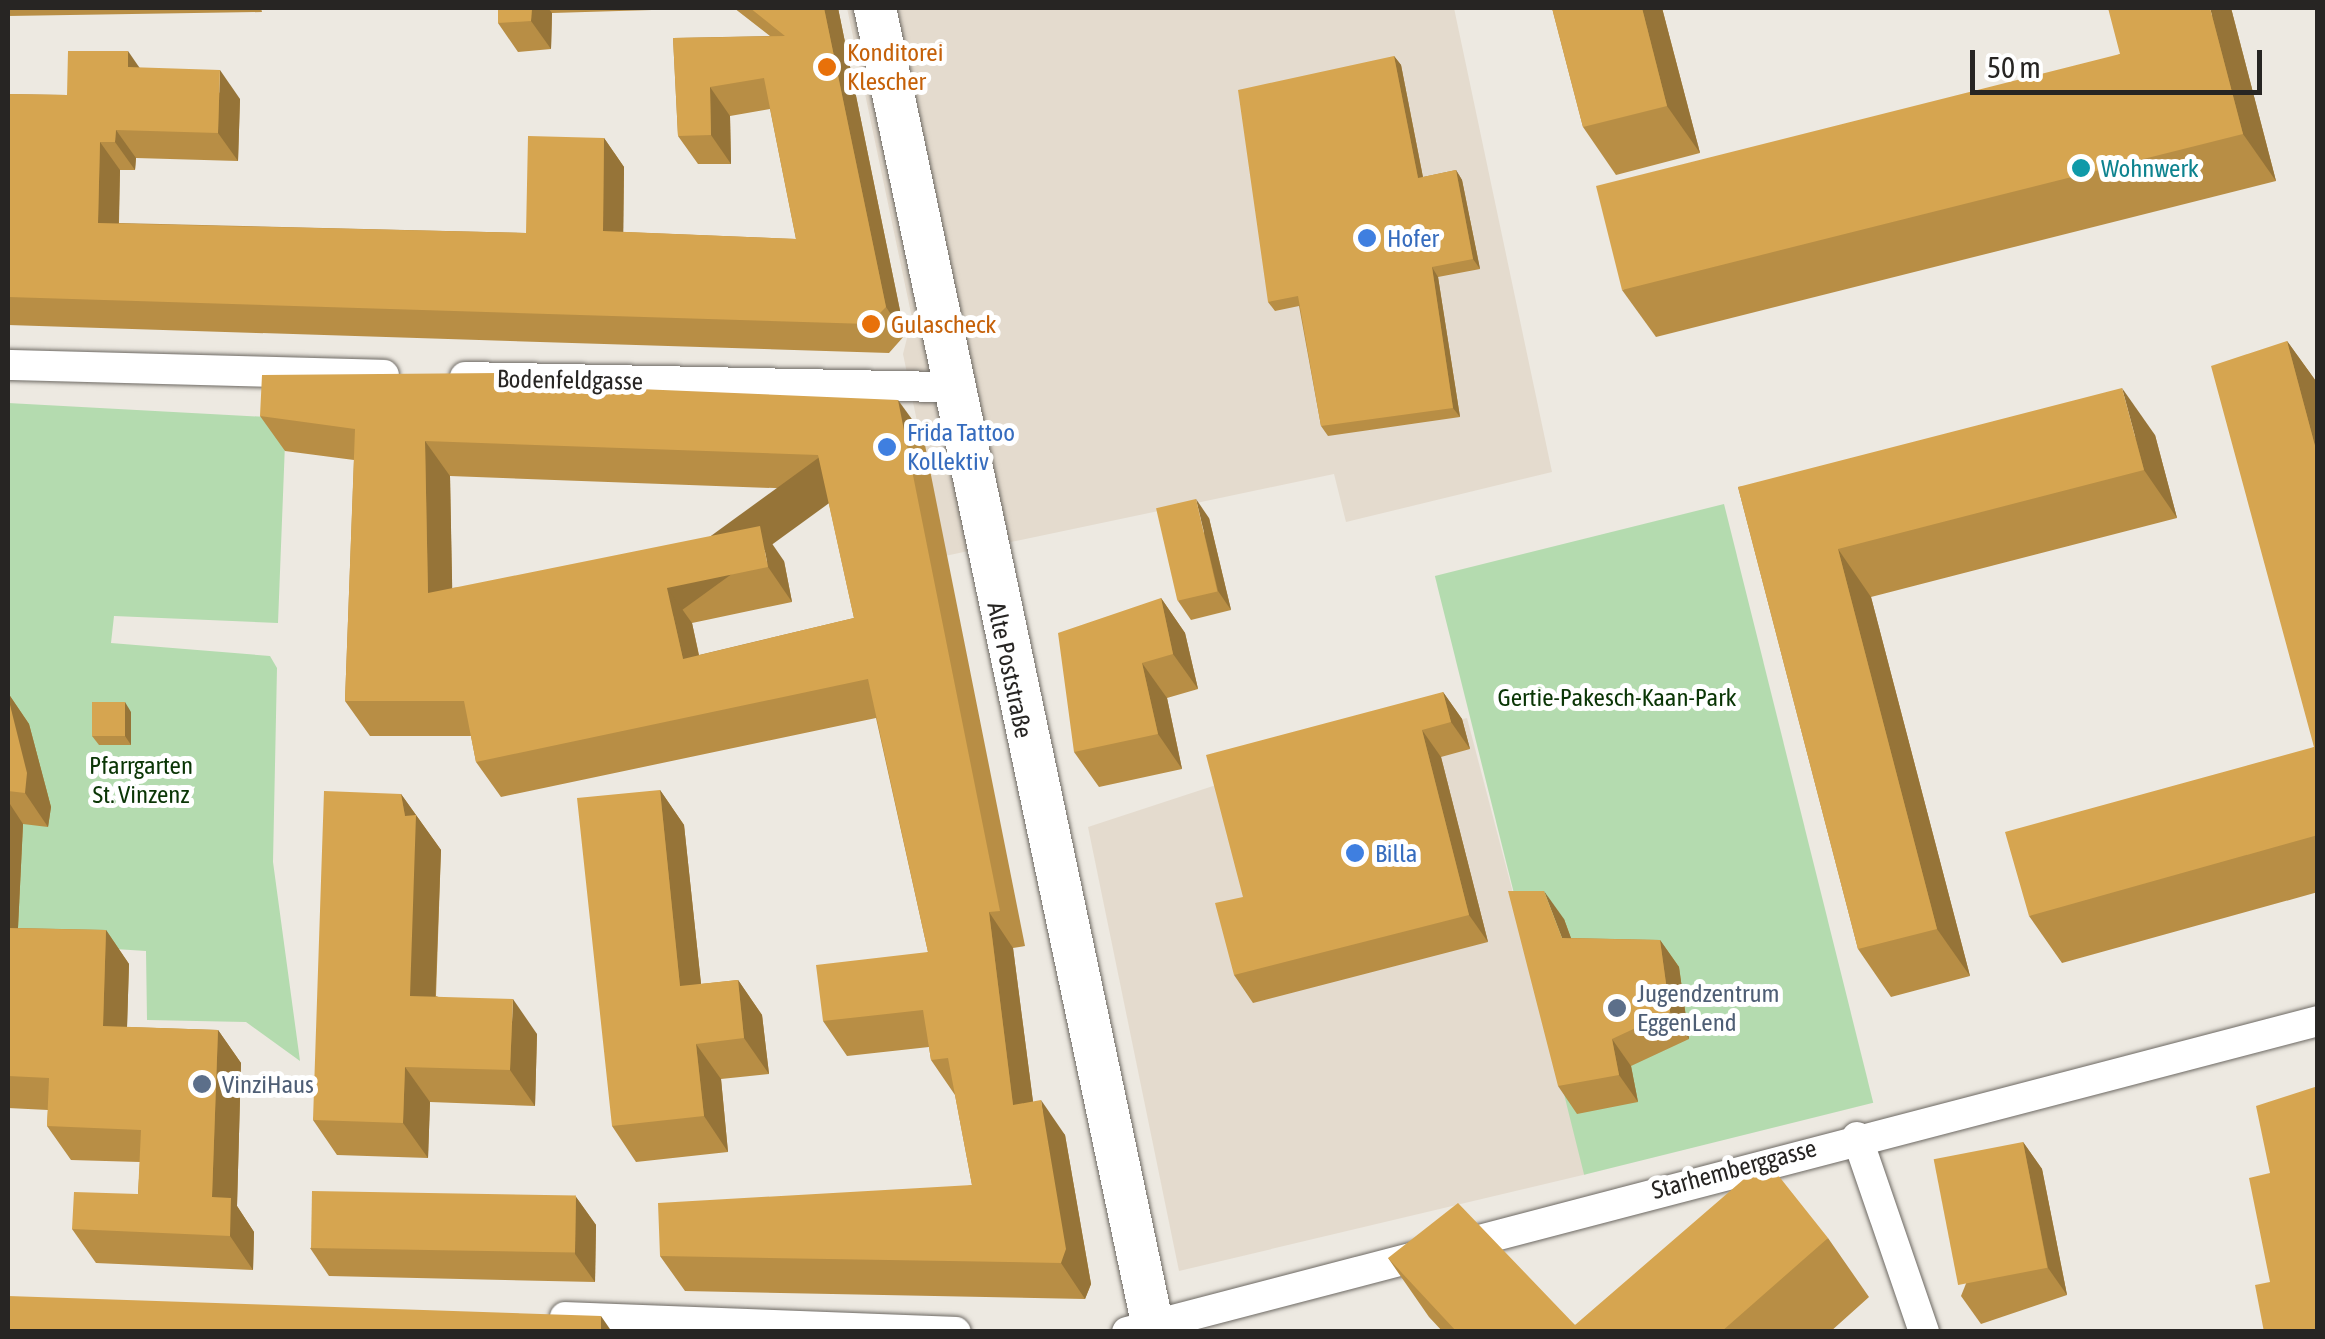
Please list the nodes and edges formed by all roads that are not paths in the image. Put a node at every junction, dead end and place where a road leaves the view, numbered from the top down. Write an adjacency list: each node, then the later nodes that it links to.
1 (875, 8): 3 (main road, Alte Poststraße)
2 (8, 365): 3 (street, Bodenfeldgasse)
3 (952, 386): 7 (main road, Alte Poststraße)
4 (2318, 1021): 5 (street, Starhemberggasse)
5 (1857, 1137): 7 (street, Starhemberggasse); 9 (street)
6 (524, 1316): 8 (street)
7 (1144, 1329)
8 (956, 1332)
9 (1924, 1332)

